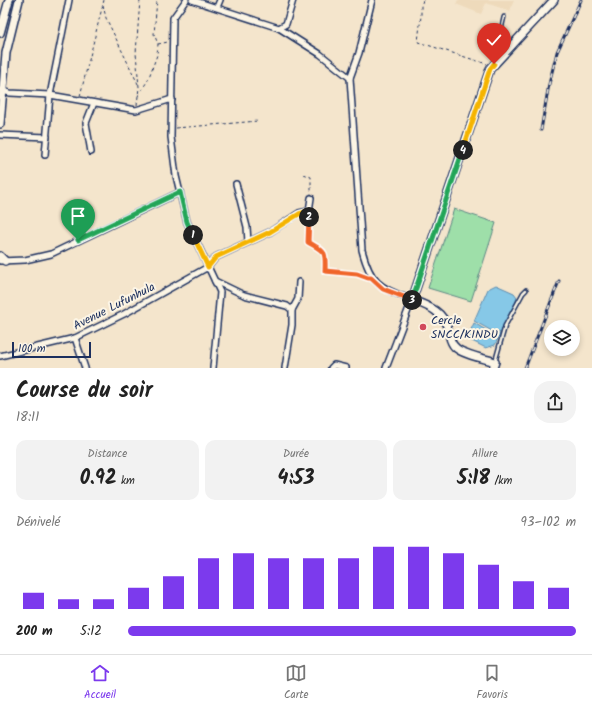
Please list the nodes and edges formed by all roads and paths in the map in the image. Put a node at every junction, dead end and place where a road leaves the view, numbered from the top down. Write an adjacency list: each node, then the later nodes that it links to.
1 (9, 0): 18 (street)
2 (19, 0): 24 (street)
3 (69, 0): 25 (street)
4 (104, 0): 14 (path)
5 (140, 0): 23 (path)
6 (157, 0): 20 (path)
7 (186, 0): 19 (street)
8 (192, 0): 15 (street)
9 (220, 0): 15 (street)
10 (293, 0): 17 (street)
11 (372, 0): 22 (street)
12 (423, 0): 21 (path)
13 (551, 2): 21 (street)
14 (103, 4): 23 (path); 28 (path)
15 (217, 7): 17 (street)
16 (504, 17): 21 (lane)
17 (279, 28): 22 (street)
18 (0, 33)
19 (172, 40): 20 (path); 27 (street)
20 (158, 44): 26 (path)
21 (493, 65): 50 (street)
22 (350, 78): 46 (street)
23 (139, 87): 26 (path)
24 (1, 90): 25 (street); 32 (street)
25 (50, 95): 28 (street); 35 (street)
26 (138, 97): 30 (path)
27 (172, 99): 30 (street); 33 (street)
28 (79, 100): 29 (street)
29 (94, 103): 30 (street); 36 (street)
30 (136, 110)
31 (258, 121): 33 (path)
32 (0, 124)
33 (171, 129): 40 (street)
34 (0, 135): 35 (street)
35 (47, 137): 37 (street)
36 (91, 152)
37 (45, 156)
38 (304, 174): 41 (path)
39 (236, 184): 43 (street)
40 (180, 192): 44 (street); 45 (street)
41 (311, 198): 42 (street)
42 (309, 211): 43 (street, Avenue Lufunhula); 46 (path)
43 (248, 242): 45 (street, Avenue Lufunhula)
44 (2, 260)
45 (208, 267): 47 (street); 52 (street, Avenue Lufunhula)
46 (371, 278): 50 (street)
47 (215, 281): 51 (street); 56 (street)
48 (299, 282): 51 (street)
49 (526, 290): 54 (lane)
50 (412, 300): 54 (street); 60 (street)
51 (292, 310): 57 (street)
52 (75, 338): 53 (street, Avenue Lufunhula); 55 (street)
53 (0, 356)
54 (494, 365)
55 (85, 368)
56 (213, 368)
57 (285, 368)
58 (331, 368): 59 (street)
59 (346, 368)
60 (386, 368)

